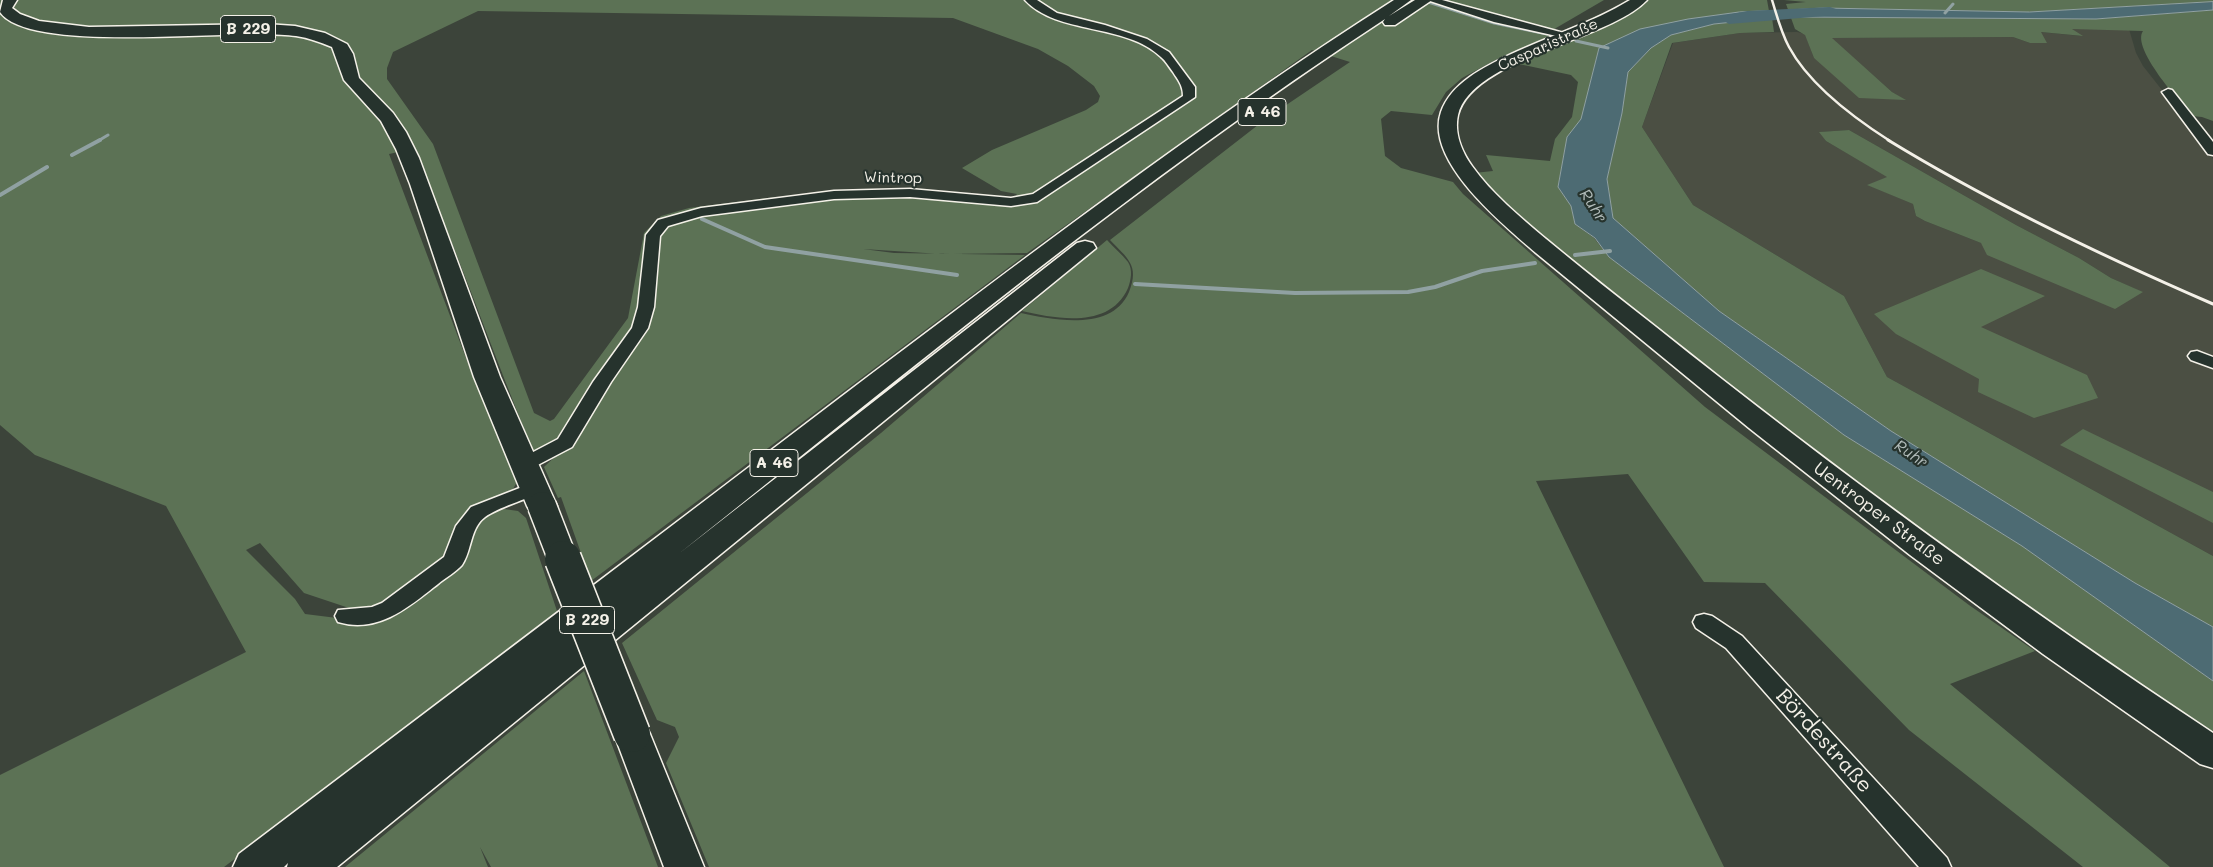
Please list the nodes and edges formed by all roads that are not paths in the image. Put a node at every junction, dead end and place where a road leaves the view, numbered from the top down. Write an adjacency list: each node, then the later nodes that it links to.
1 (10, 0): 12 (main road, B 229)
2 (1030, 0): 12 (street, Wintrop)
3 (1404, 0): 8 (main road, A 46)
4 (1425, 0): 8 (main road, A 46)
5 (1432, 0): 7 (street)
6 (1640, 0): 7 (main road, Casparistraße)
7 (1570, 36): 11 (main road, Casparistraße)
8 (1311, 68): 16 (main road, A 46); 17 (main road, A 46)
9 (2168, 92): 10 (street)
10 (2213, 151)
11 (1558, 259): 15 (main road, Uentroper Straße)
12 (534, 486): 13 (street); 18 (main road, B 229, bridge)
13 (346, 616)
14 (1704, 622): 19 (street, Bördestraße)
15 (2213, 753)
16 (253, 867)
17 (308, 867)
18 (684, 867)
19 (1937, 867)

